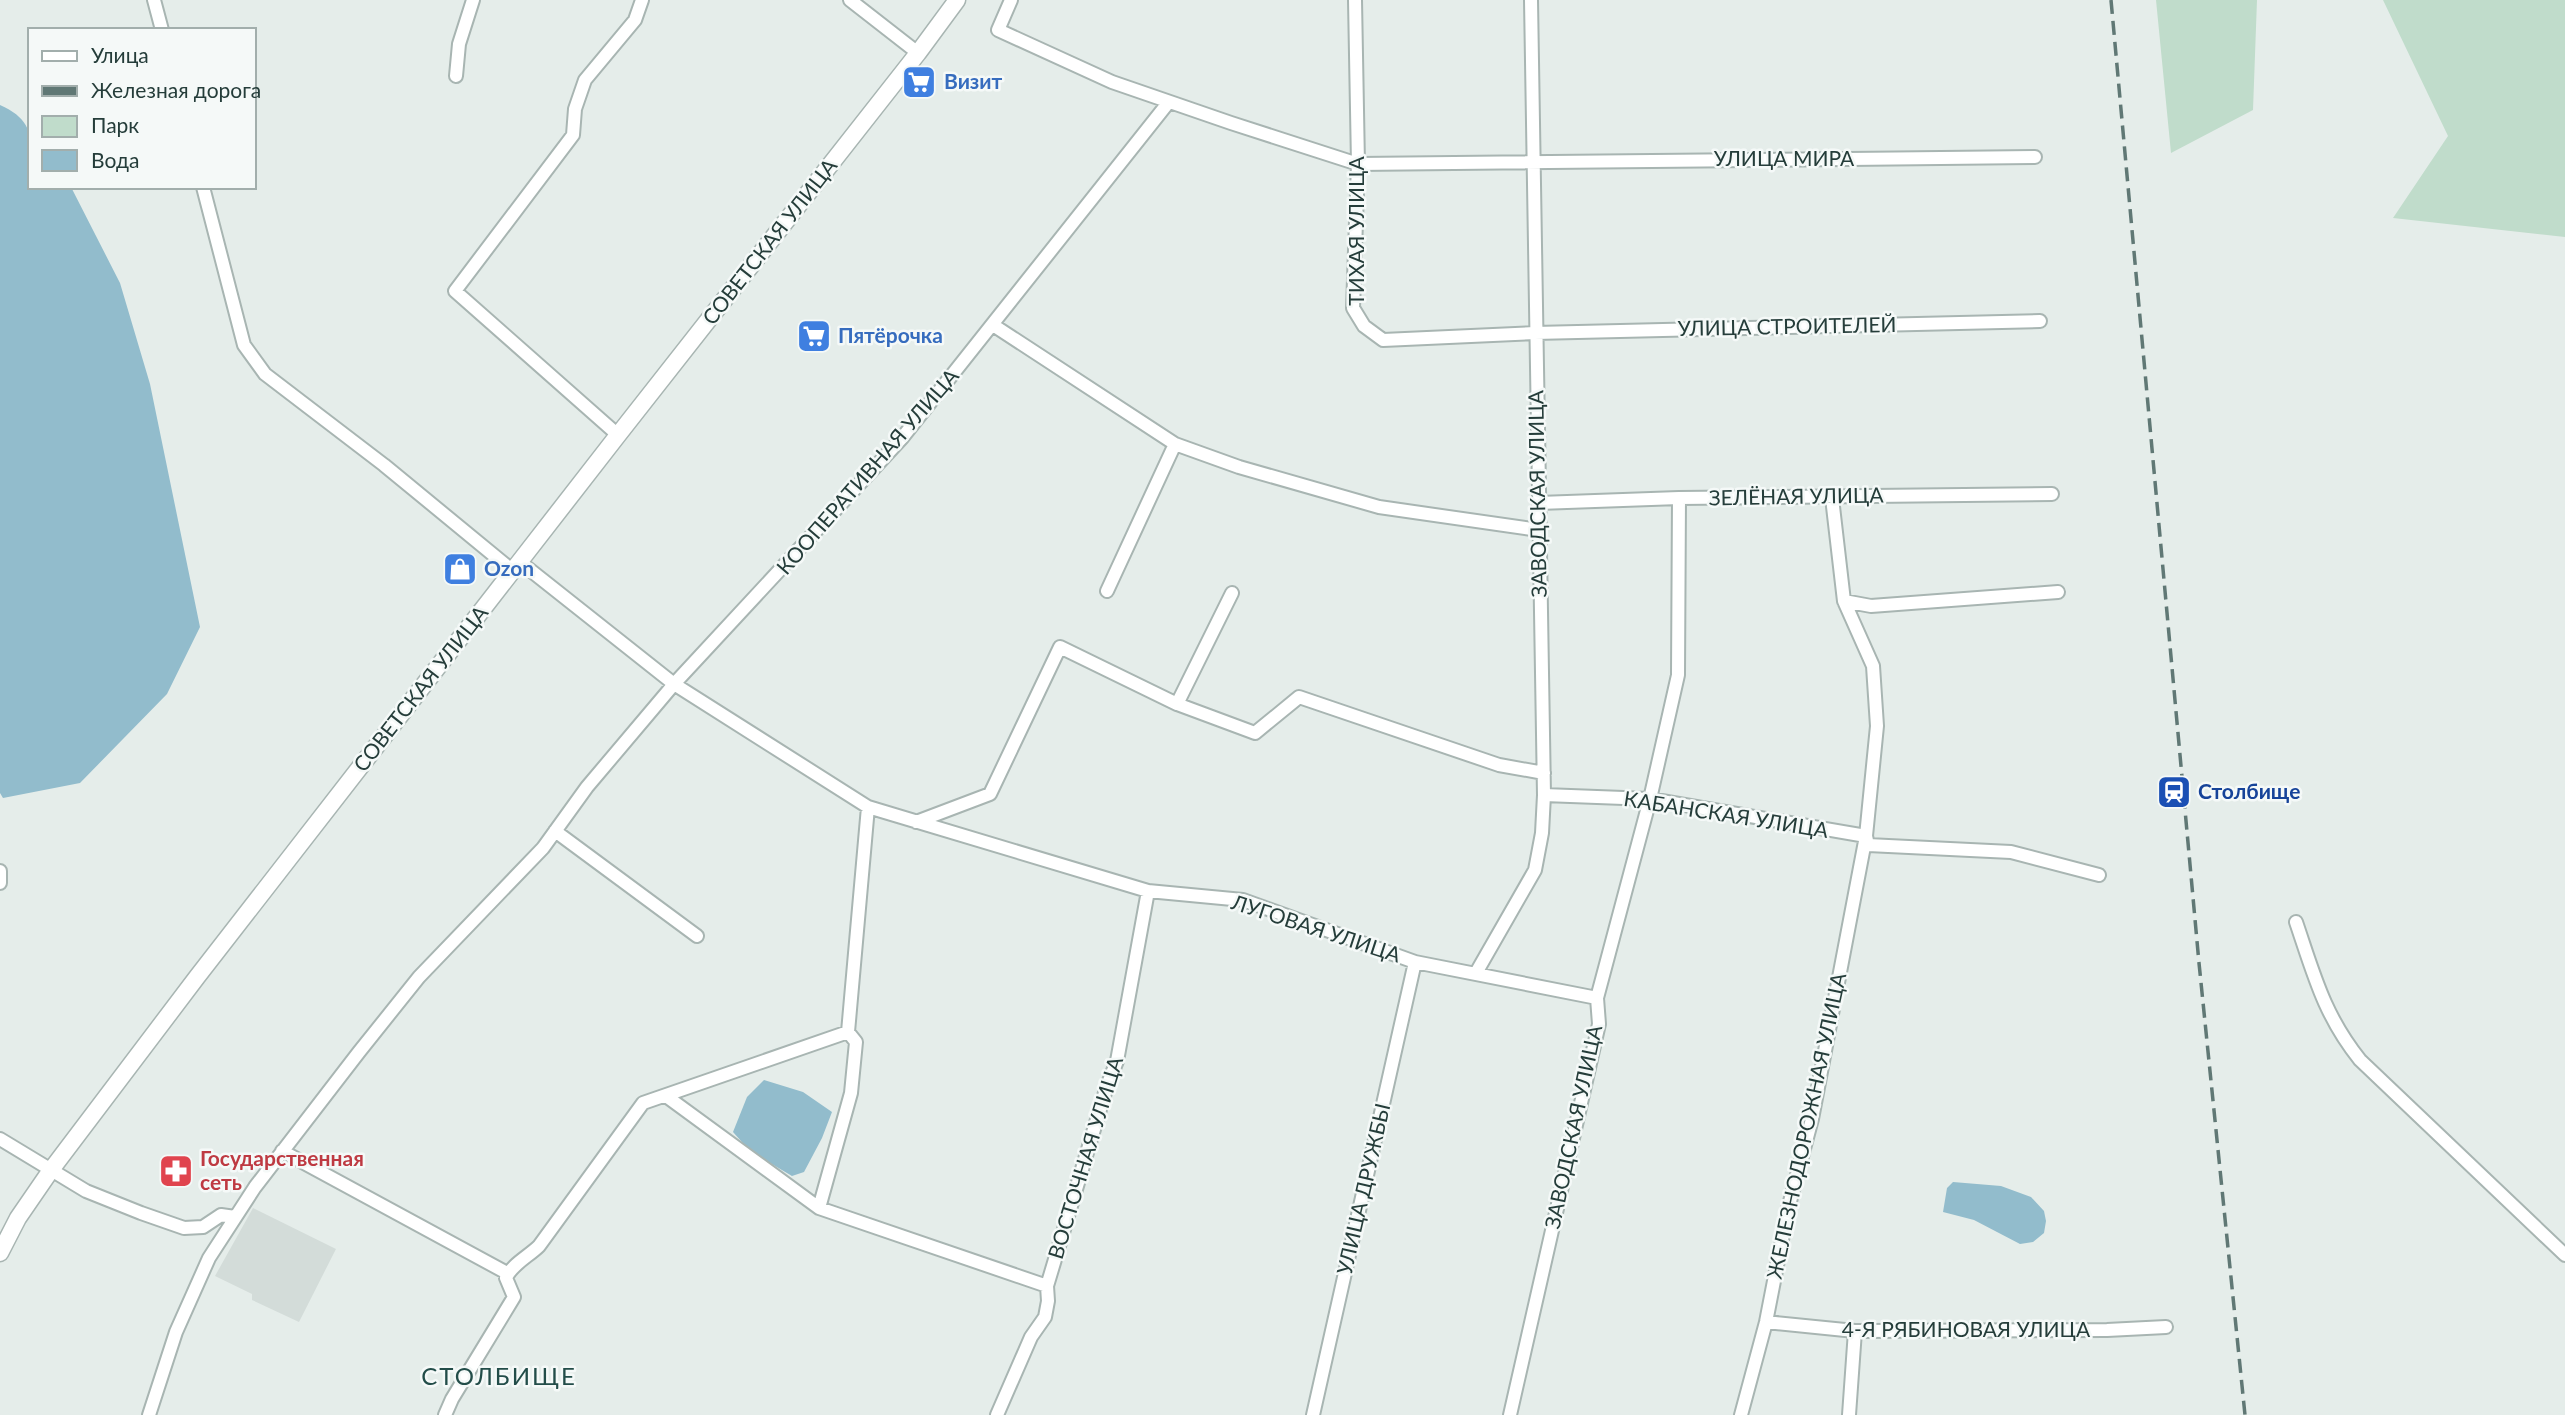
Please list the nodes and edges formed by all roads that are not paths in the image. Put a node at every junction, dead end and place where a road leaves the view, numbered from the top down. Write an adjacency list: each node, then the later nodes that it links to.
1 (154, 0): 9 (street)
2 (473, 0): 11 (street)
3 (642, 0): 20 (street)
4 (850, 0): 10 (street)
5 (957, 0): 10 (street, СОВЕТСКАЯ УЛИЦА)
6 (1010, 0): 12 (street)
7 (1355, 0): 15 (street, ТИХАЯ УЛИЦА)
8 (1531, 0): 14 (street, ЗАВОДСКАЯ УЛИЦА)
9 (161, 28)
10 (918, 53): 20 (street, СОВЕТСКАЯ УЛИЦА)
11 (456, 76)
12 (1168, 103): 15 (street); 18 (street, КООПЕРАТИВНАЯ УЛИЦА)
13 (2035, 157): 14 (street, УЛИЦА МИРА)
14 (1534, 160): 15 (street); 19 (street, ЗАВОДСКАЯ УЛИЦА)
15 (1358, 163): 19 (street, ТИХАЯ УЛИЦА)
16 (204, 189): 27 (street, ЛУГОВАЯ УЛИЦА)
17 (2039, 321): 19 (street, УЛИЦА СТРОИТЕЛЕЙ)
18 (993, 325): 21 (street); 32 (street, КООПЕРАТИВНАЯ УЛИЦА)
19 (1535, 333): 25 (street, ЗАВОДСКАЯ УЛИЦА)
20 (618, 435): 27 (street, СОВЕТСКАЯ УЛИЦА)
21 (1175, 444): 26 (street); 28 (street)
22 (2052, 494): 24 (street, ЗЕЛЁНАЯ УЛИЦА)
23 (1679, 498): 24 (street, ЗЕЛЁНАЯ УЛИЦА); 25 (street, ЗЕЛЁНАЯ УЛИЦА); 36 (street, ЗАВОДСКАЯ УЛИЦА)
24 (1832, 498): 31 (street)
25 (1539, 503): 26 (street, ЗАВОДСКАЯ УЛИЦА)
26 (1539, 530): 34 (street, ЗАВОДСКАЯ УЛИЦА)
27 (516, 567): 32 (street, ЛУГОВАЯ УЛИЦА); 54 (street, СОВЕТСКАЯ УЛИЦА)
28 (1107, 591)
29 (2058, 592): 31 (street)
30 (1232, 593): 33 (street)
31 (1844, 601): 40 (street)
32 (674, 684): 37 (street, ЛУГОВАЯ УЛИЦА); 39 (street, КООПЕРАТИВНАЯ УЛИЦА)
33 (1177, 704): 34 (street); 38 (street)
34 (1544, 773): 35 (street, ЗАВОДСКАЯ УЛИЦА)
35 (1544, 795): 36 (street, КАБАНСКАЯ УЛИЦА); 48 (street, ЗАВОДСКАЯ УЛИЦА)
36 (1650, 799): 40 (street, КАБАНСКАЯ УЛИЦА); 49 (street, ЗАВОДСКАЯ УЛИЦА)
37 (868, 807): 38 (street, ЛУГОВАЯ УЛИЦА); 50 (street)
38 (916, 822): 44 (street, ЛУГОВАЯ УЛИЦА)
39 (555, 831): 46 (street); 53 (street, КООПЕРАТИВНАЯ УЛИЦА)
40 (1866, 836): 42 (street, КАБАНСКАЯ УЛИЦА); 61 (street, ЖЕЛЕЗНОДОРОЖНАЯ УЛИЦА)
41 (0, 871): 43 (street)
42 (2099, 875)
43 (0, 883)
44 (1148, 891): 47 (street, ЛУГОВАЯ УЛИЦА); 60 (street, ВОСТОЧНАЯ УЛИЦА)
45 (2296, 922): 58 (street)
46 (697, 936)
47 (1415, 962): 48 (street, ЛУГОВАЯ УЛИЦА); 67 (street, УЛИЦА ДРУЖБЫ)
48 (1476, 973): 49 (street, ЛУГОВАЯ УЛИЦА)
49 (1597, 998): 68 (street, ЗАВОДСКАЯ УЛИЦА)
50 (848, 1032): 51 (street); 55 (street)
51 (666, 1096): 55 (street); 59 (street)
52 (0, 1139): 54 (street)
53 (282, 1151): 56 (street, КООПЕРАТИВНАЯ УЛИЦА); 59 (street)
54 (51, 1170): 56 (street); 57 (street, СОВЕТСКАЯ УЛИЦА)
55 (820, 1208): 60 (street)
56 (235, 1217): 64 (street, КООПЕРАТИВНАЯ УЛИЦА)
57 (0, 1253)
58 (2565, 1255)
59 (508, 1273): 65 (street)
60 (1046, 1286): 66 (street, ВОСТОЧНАЯ УЛИЦА)
61 (1766, 1322): 63 (street, 4-Я РЯБИНОВАЯ УЛИЦА); 69 (street, ЖЕЛЕЗНОДОРОЖНАЯ УЛИЦА)
62 (2166, 1327): 63 (street, 4-Я РЯБИНОВАЯ УЛИЦА)
63 (1855, 1331): 70 (street)
64 (149, 1415)
65 (445, 1415)
66 (997, 1415)
67 (1313, 1415)
68 (1510, 1415)
69 (1741, 1415)
70 (1849, 1415)

